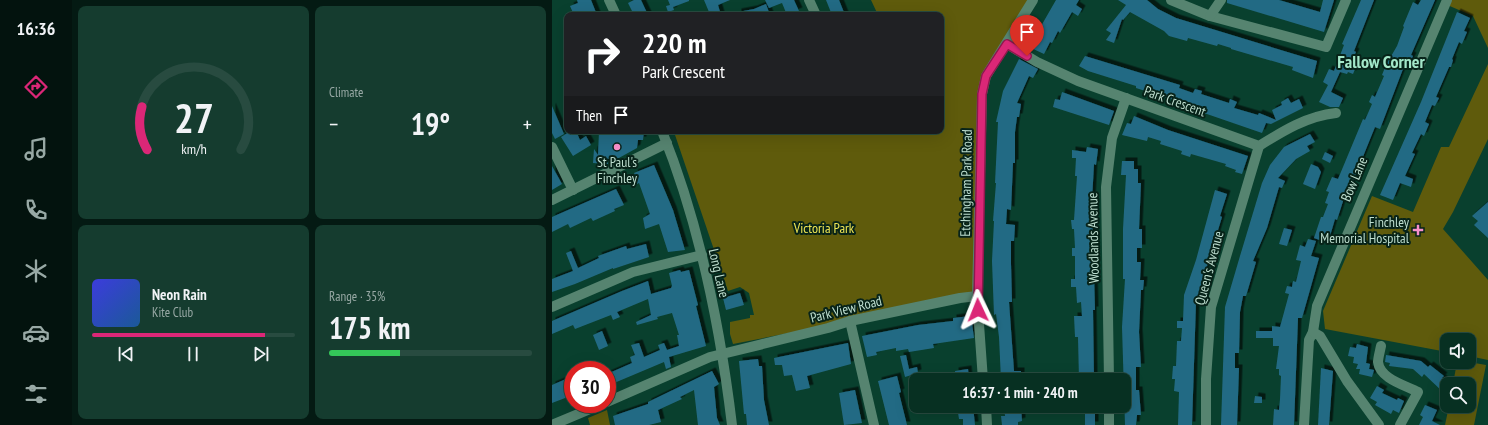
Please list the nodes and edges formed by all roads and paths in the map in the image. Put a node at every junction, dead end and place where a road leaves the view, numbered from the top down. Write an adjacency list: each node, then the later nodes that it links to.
1 (609, 0): 8 (street)
2 (809, 0): 9 (street)
3 (1033, 0): 11 (street, Etchingham Park Road)
4 (1171, 0): 10 (street)
5 (1221, 0): 10 (street)
6 (1346, 0): 10 (street)
7 (1447, 0): 24 (street, Bow Lane)
8 (615, 12)
9 (815, 12)
10 (1210, 16)
11 (1007, 44): 12 (street, Park Crescent); 21 (street, Etchingham Park Road)
12 (1126, 98): 16 (street, Park Crescent); 28 (street, Woodlands Avenue)
13 (1336, 113): 16 (street)
14 (663, 134): 15 (street, Long Lane)
15 (667, 143): 18 (street); 20 (street, Long Lane)
16 (1259, 146): 38 (street, Queen's Avenue)
17 (552, 147): 18 (street)
18 (573, 190): 19 (street)
19 (552, 200)
20 (702, 255): 22 (street); 26 (street, Long Lane)
21 (977, 296): 23 (street, Park View Road); 27 (street, Etchingham Park Road)
22 (552, 307)
23 (850, 321): 26 (street, Park View Road); 35 (street)
24 (1313, 332): 39 (street, Bow Lane); 40 (street)
25 (1381, 346): 41 (street)
26 (723, 354): 29 (street, Park View Road); 34 (street, Long Lane)
27 (982, 373)
28 (1109, 373)
29 (616, 398)
30 (581, 413): 33 (street)
31 (986, 413): 36 (street)
32 (1109, 413): 37 (street)
33 (552, 425)
34 (732, 425)
35 (874, 425)
36 (987, 425)
37 (1109, 425)
38 (1206, 425)
39 (1304, 425)
40 (1379, 425)
41 (1400, 425)

